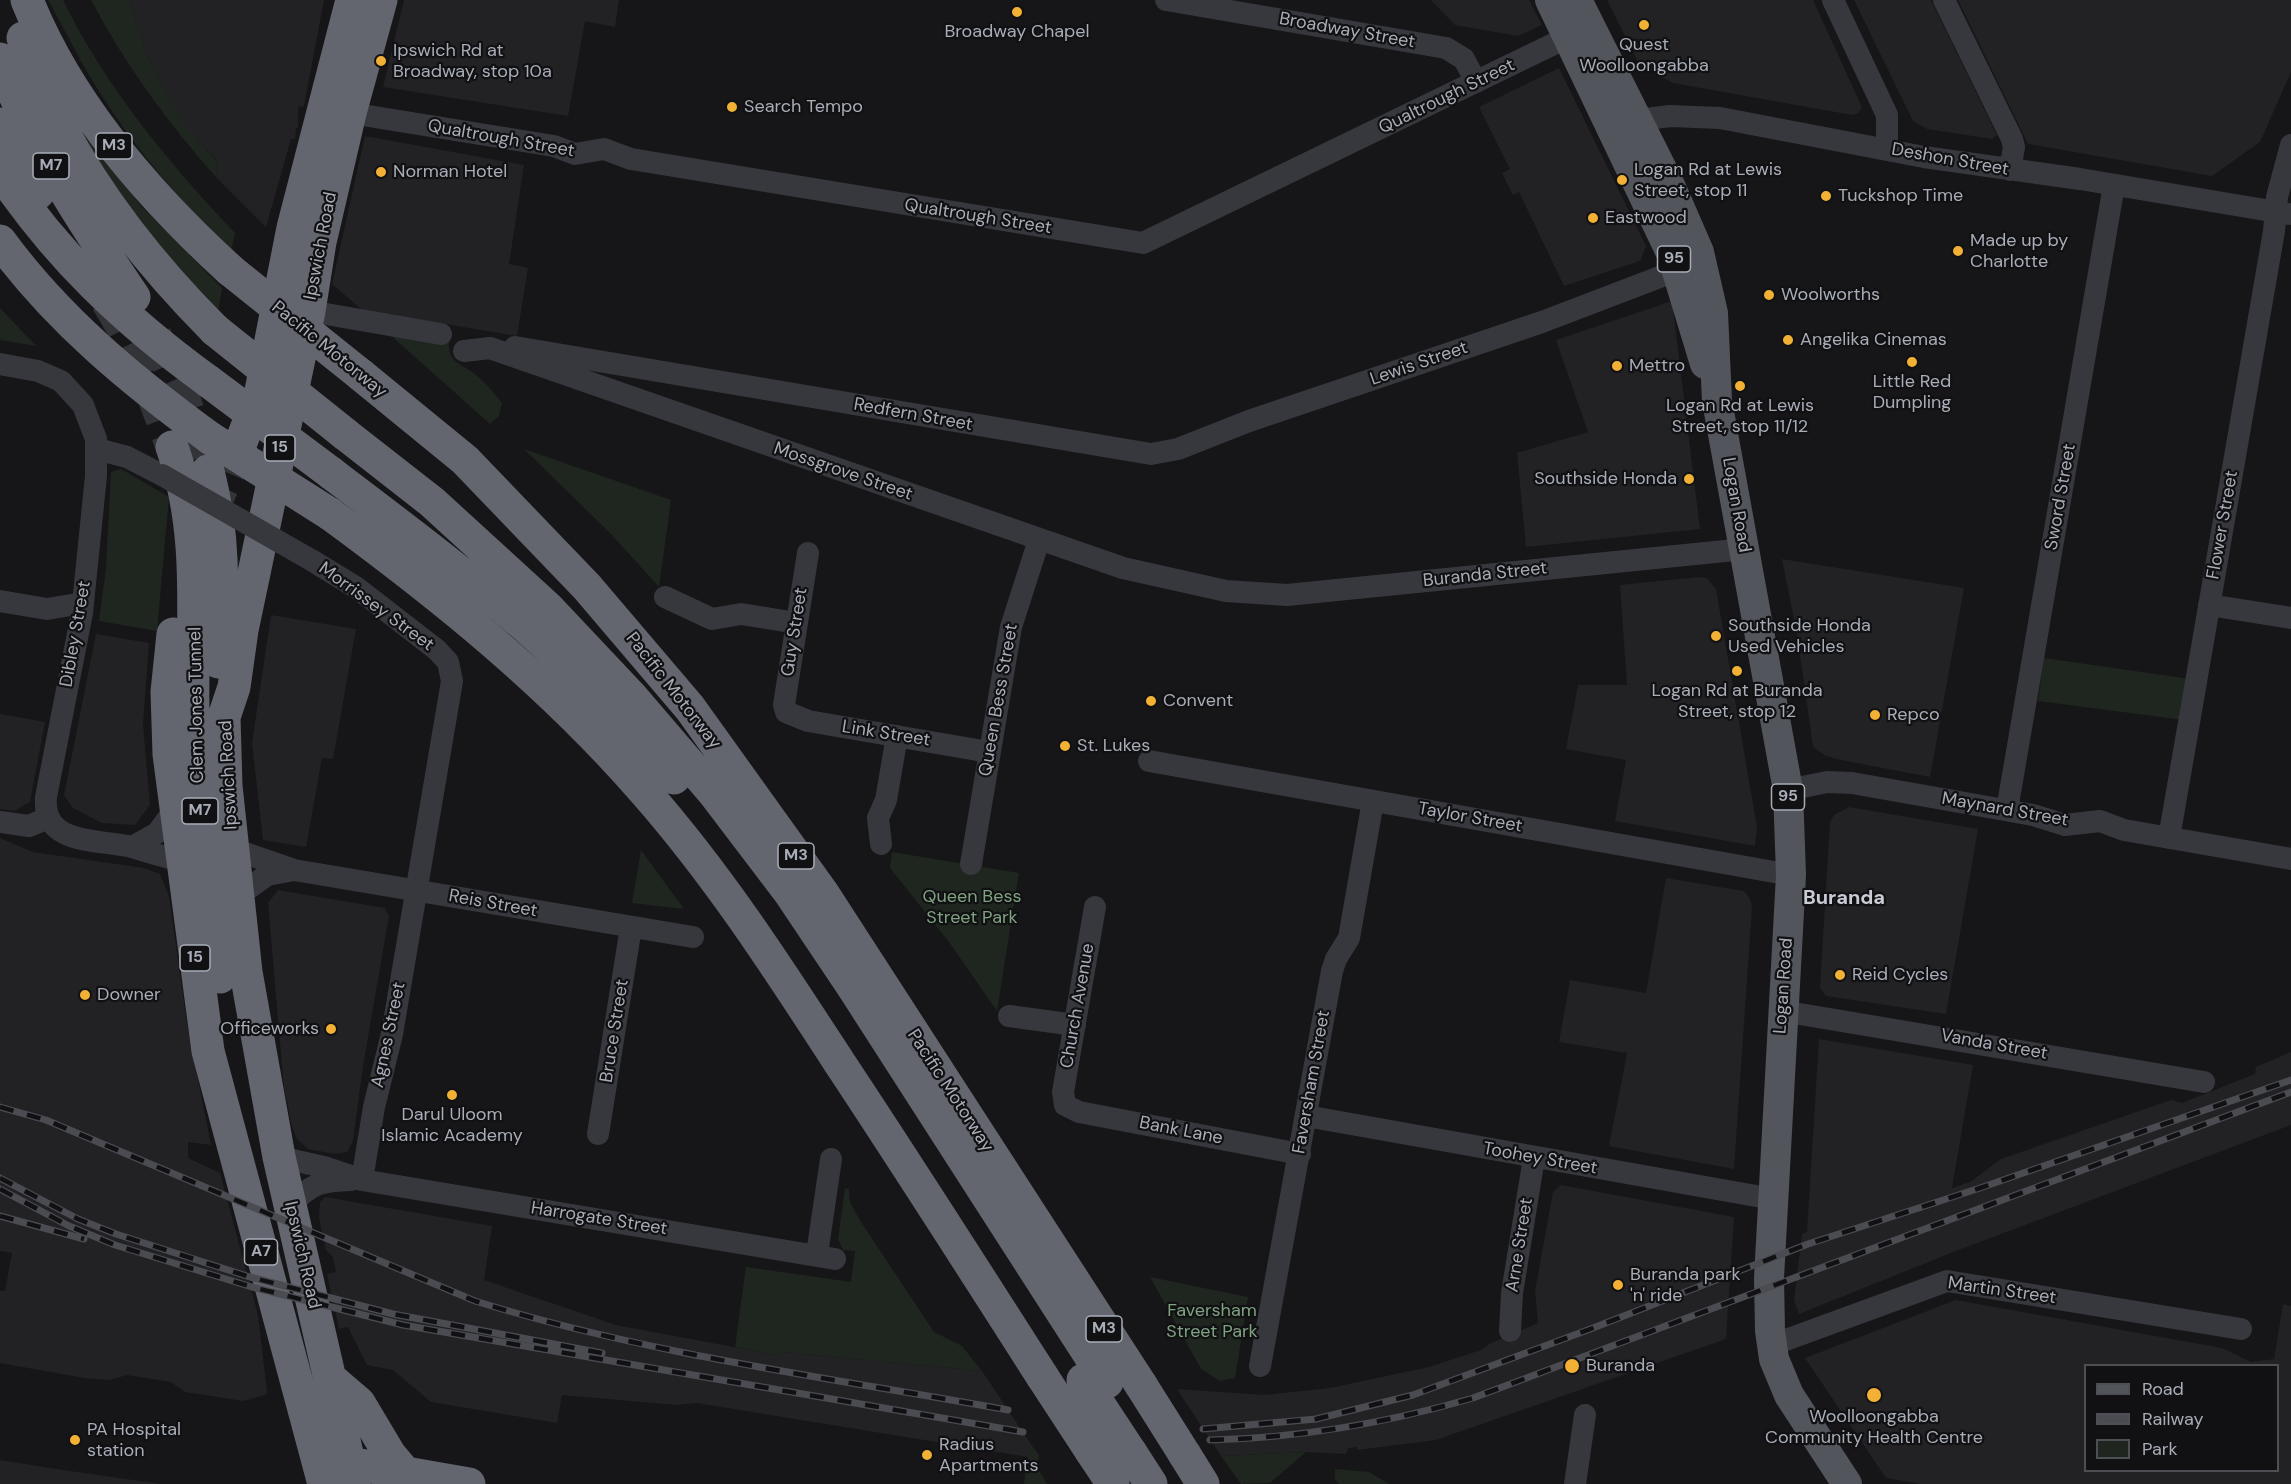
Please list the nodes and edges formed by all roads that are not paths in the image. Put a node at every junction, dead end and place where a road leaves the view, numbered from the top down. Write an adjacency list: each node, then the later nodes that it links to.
1 (27, 0): 96 (highway, Pacific Motorway / M3, bridge)
2 (352, 0): 33 (highway, Ipswich Road / 15)
3 (381, 0): 12 (highway, Ipswich Road / 15)
4 (1166, 0): 11 (street, Broadway Street)
5 (1550, 0): 9 (main road, Logan Road / 95)
6 (1577, 0): 13 (main road, Logan Road / 95)
7 (1833, 0): 16 (street)
8 (1944, 0): 17 (street)
9 (1568, 37): 11 (street, Qualtrough Street); 13 (main road, Logan Road / 95)
10 (11, 48): 24 (highway, M7); 94 (highway, bridge)
11 (1476, 82): 12 (street, Qualtrough Street)
12 (350, 112): 25 (highway, Ipswich Road / 15)
13 (1623, 122): 16 (street, Deshon Street); 23 (main road, Logan Road / 95); 31 (main road, Logan Road / 95)
14 (0, 123): 20 (highway, M7)
15 (2291, 145): 21 (street, Flower Street)
16 (1887, 149): 17 (street, Deshon Street)
17 (2010, 170): 19 (street, Deshon Street)
18 (0, 171): 94 (highway, bridge)
19 (2114, 185): 21 (street, Deshon Street); 57 (street, Sword Street)
20 (49, 213)
21 (2283, 214): 45 (street, Flower Street)
22 (0, 241): 33 (highway)
23 (1678, 270): 31 (main road, Logan Road / 95); 35 (street, Lewis Street)
24 (134, 297)
25 (309, 311): 26 (street); 50 (highway, Ipswich Road / 15)
26 (441, 334)
27 (490, 348): 28 (street, Mossgrove Street); 30 (street, Redfern Street); 32 (street, Mossgrove Street)
28 (464, 351)
29 (0, 363): 34 (street, Dibley Street)
30 (668, 374): 32 (street); 35 (street, Redfern Street)
31 (1717, 401): 39 (main road, Logan Road / 95)
32 (656, 408): 38 (street, Mossgrove Street)
33 (224, 444): 100 (highway, bridge)
34 (97, 449): 36 (street, Morrissey Street); 44 (street, Dibley Street)
35 (1158, 453)
36 (167, 461): 69 (street, Morrissey Street, bridge); 78 (highway, Clem Jones Tunnel / M7)
37 (208, 471): 50 (highway, Clem Jones Tunnel)
38 (1039, 540): 41 (street, Mossgrove Street); 52 (street, Queen Bess Street)
39 (1744, 549): 41 (street, Buranda Street); 54 (main road, Logan Road / 95)
40 (808, 553): 47 (street, Guy Street)
41 (1226, 591)
42 (665, 597): 47 (street)
43 (0, 601): 44 (street)
44 (83, 603): 58 (street, Dibley Street)
45 (2209, 605): 46 (street); 60 (street, Flower Street)
46 (2291, 618)
47 (797, 623): 49 (street, Guy Street)
48 (173, 634): 56 (highway, Ipswich Road / 15)
49 (785, 711): 51 (street, Link Street)
50 (224, 717): 63 (highway, Ipswich Road / A7)
51 (897, 736): 52 (street, Link Street); 61 (street)
52 (989, 752): 66 (street, Queen Bess Street)
53 (1149, 761): 55 (street, Taylor Street)
54 (1788, 790): 57 (street, Maynard Street); 68 (main road, Logan Road / 95)
55 (1373, 801): 68 (street, Taylor Street); 80 (street, Faversham Street)
56 (175, 809): 62 (street); 65 (highway, Ipswich Road / 15)
57 (2007, 810): 60 (street, Maynard Street)
58 (48, 818): 59 (street); 62 (street)
59 (0, 822)
60 (2169, 838): 64 (street, Maynard Street)
61 (881, 844)
62 (132, 848): 65 (street)
63 (233, 849): 67 (street, Reis Street); 70 (highway, Ipswich Road / A7)
64 (2291, 859)
65 (182, 861): 78 (highway, Ipswich Road / 15)
66 (971, 864)
67 (294, 870): 69 (street, Reis Street); 70 (street, Reis Street)
68 (1791, 875): 74 (main road, Logan Road / 95)
69 (417, 891): 72 (street, Reis Street); 86 (street, Agnes Street)
70 (238, 896): 83 (highway, Ipswich Road / A7)
71 (1095, 907): 76 (street, Church Avenue)
72 (631, 927): 73 (street, Reis Street); 81 (street, Bruce Street)
73 (693, 937)
74 (1782, 1011): 77 (street, Vanda Street); 87 (main road, Logan Road / 95)
75 (1010, 1016): 76 (street)
76 (1075, 1024): 79 (street, Church Avenue)
77 (2204, 1082)
78 (223, 1105): 98 (highway, Ipswich Road / A7)
79 (1065, 1105): 82 (street, Bank Lane)
80 (1306, 1116): 82 (street, Faversham Street); 84 (street, Toohey Street)
81 (598, 1134)
82 (1300, 1154): 92 (street, Faversham Street)
83 (279, 1157): 86 (street, Harrogate Street); 88 (highway, Ipswich Road / A7)
84 (1534, 1158): 87 (street, Toohey Street); 90 (street, Arne Street)
85 (831, 1160): 86 (street, Harrogate Street)
86 (362, 1180): 88 (street, Harrogate Street)
87 (1773, 1199): 91 (main road, Logan Road / 95)
88 (290, 1205): 93 (highway, Ipswich Road / A7)
89 (2241, 1329): 91 (street, Martin Street)
90 (1510, 1331)
91 (1772, 1345): 103 (main road, Logan Road / 95)
92 (1260, 1366)
93 (331, 1378): 97 (highway); 98 (highway, Ipswich Road / A7)
94 (1095, 1381): 96 (highway, bridge)
95 (1585, 1415): 102 (street)
96 (1160, 1466): 101 (highway, Pacific Motorway / M3)
97 (406, 1474): 98 (highway); 99 (highway)
98 (333, 1476)
99 (470, 1484)
100 (1113, 1484)
101 (1203, 1484)
102 (1575, 1484)
103 (1847, 1484)

